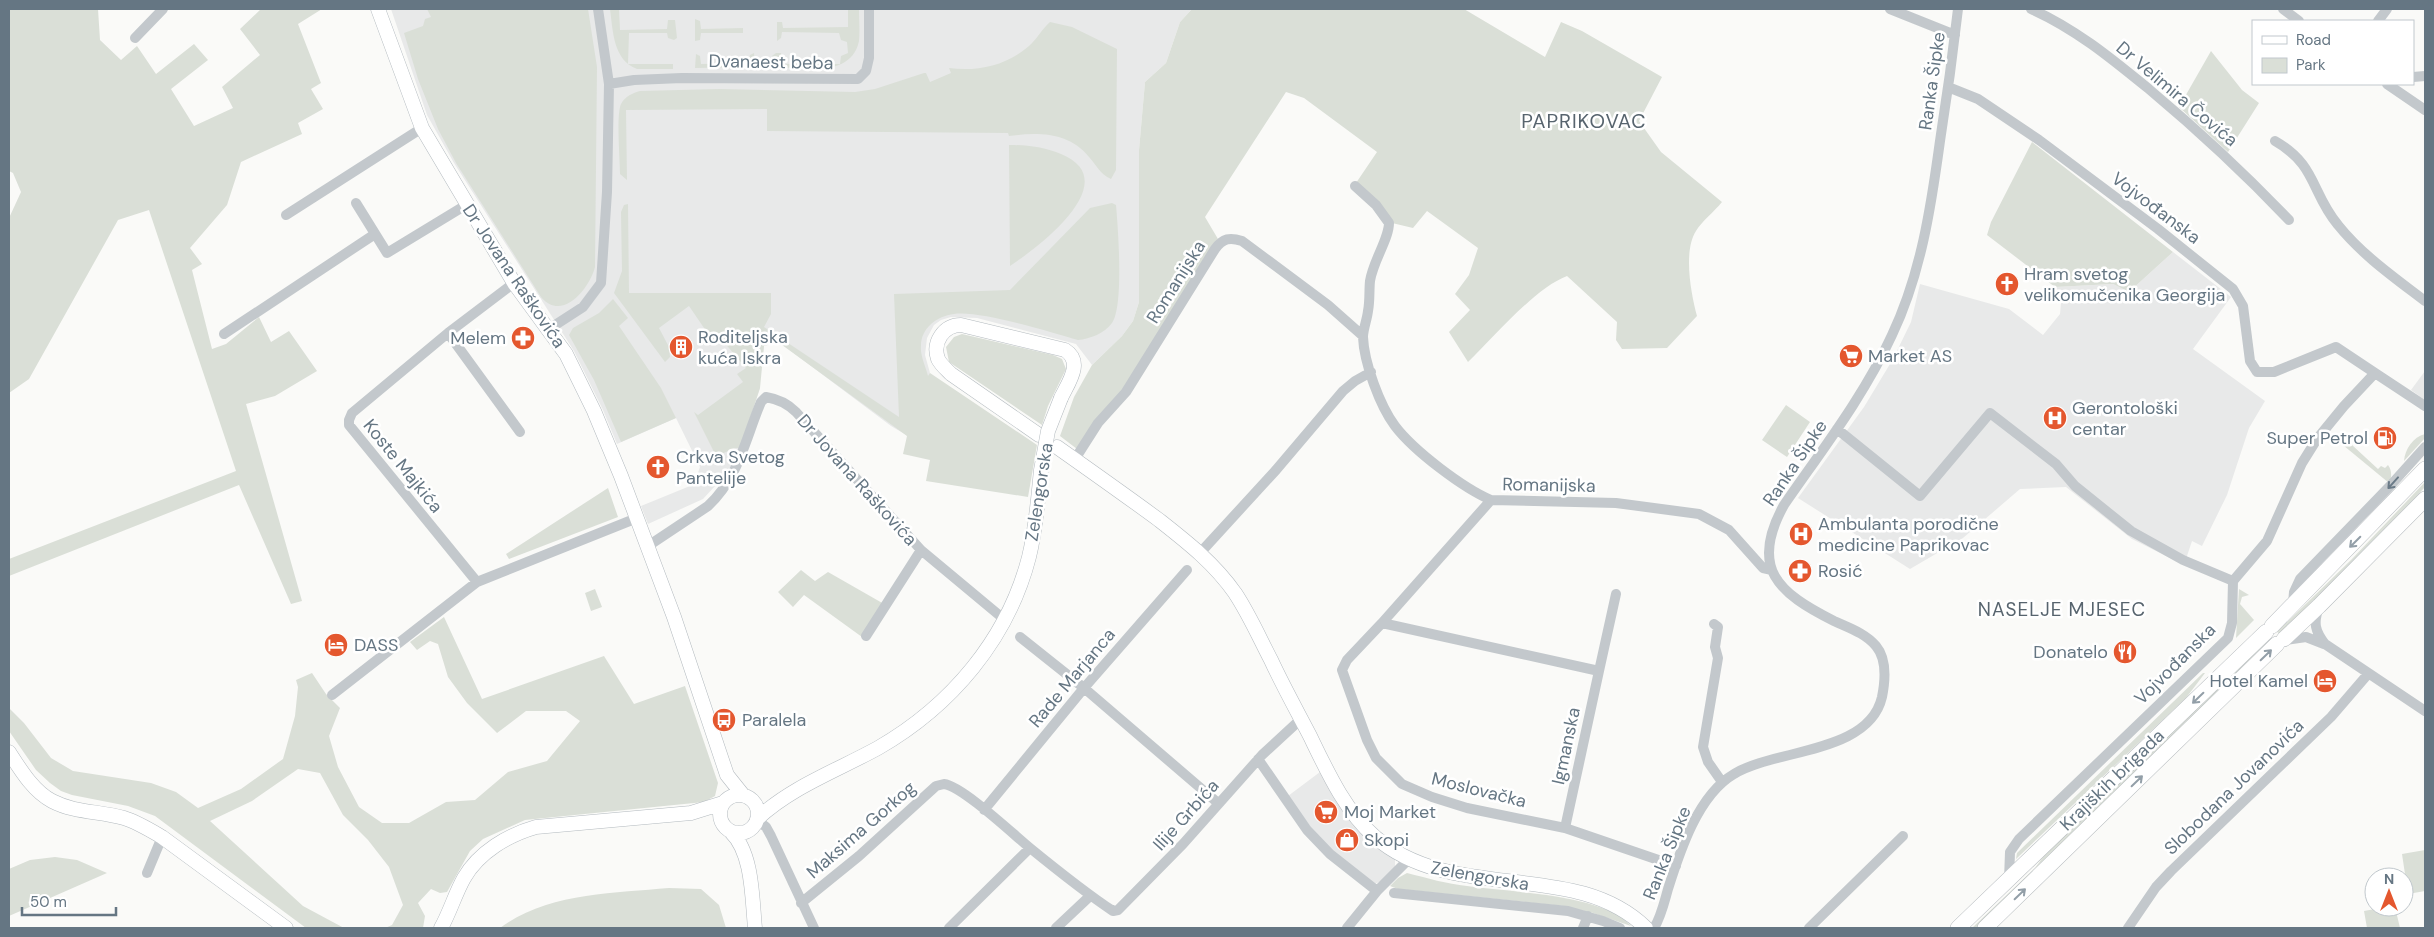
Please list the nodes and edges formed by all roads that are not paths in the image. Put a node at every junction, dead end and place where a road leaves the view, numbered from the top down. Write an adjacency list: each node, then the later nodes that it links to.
1 (163, 9): 13 (street)
2 (378, 9): 18 (street, Dr Jovana Raškovića)
3 (598, 9): 14 (street)
4 (869, 9): 14 (street, Dvanaest beba)
5 (1890, 9): 12 (street)
6 (1958, 9): 12 (street, Ranka Šipke)
7 (2031, 9): 24 (street, Dr Velimira Čovića)
8 (2283, 9): 10 (street)
9 (2387, 9): 11 (street)
10 (2298, 20)
11 (2379, 20)
12 (1956, 35): 16 (street, Ranka Šipke)
13 (135, 38)
14 (609, 84): 28 (street)
15 (2388, 85): 17 (street)
16 (1948, 87): 33 (street, Vojvođanska); 35 (street, Ranka Šipke)
17 (2425, 110)
18 (422, 128): 22 (street, Dr Jovana Raškovića); 23 (street)
19 (2275, 141): 27 (street)
20 (1355, 186): 31 (street, Romanijska)
21 (356, 204): 25 (street)
22 (466, 205): 25 (street); 26 (street, Dr Jovana Raškovića)
23 (286, 215)
24 (2289, 220)
25 (375, 234): 30 (street)
26 (514, 283): 28 (street, Dr Jovana Raškovića); 29 (street, Koste Majkića)
27 (2425, 301)
28 (549, 329): 44 (street, Dr Jovana Raškovića)
29 (448, 333): 36 (street); 51 (street, Koste Majkića)
30 (224, 334)
31 (1363, 336): 32 (street, Romanijska); 40 (street, Romanijska)
32 (1371, 372): 43 (street, Romanijska); 47 (street)
33 (2375, 373): 34 (street, Vojvođanska); 50 (street)
34 (2425, 406)
35 (1837, 429): 49 (street, Ranka Šipke); 50 (street)
36 (520, 432)
37 (1040, 435): 55 (street, Zelengorska, bridge)
38 (2425, 446): 53 (street, one-way to 53)
39 (1057, 447): 40 (street, Zelengorska)
40 (1075, 459): 47 (street, Zelengorska)
41 (2425, 469): 53 (main road, Krajiških brigada, one-way to 53)
42 (2425, 499): 54 (main road, Krajiških brigada)
43 (1491, 500): 49 (street, Romanijska); 56 (street)
44 (637, 518): 45 (street, Dr Jovana Raškovića); 51 (street)
45 (648, 546): 46 (street, Dr Jovana Raškovića); 70 (street, Dr Jovana Raškovića)
46 (921, 550): 55 (street, Dr Jovana Raškovića); 58 (street)
47 (1200, 553): 67 (street, Zelengorska)
48 (1186, 570): 64 (street, Rade Marjanca)
49 (1772, 570): 71 (street, Ranka Šipke)
50 (2234, 581): 91 (street, Vojvođanska)
51 (477, 582): 65 (street)
52 (1616, 594): 62 (street, Igmanska)
53 (2293, 604): 91 (main road, Krajiških brigada, one-way to 91)
54 (2319, 606): 60 (main road, Krajiških brigada); 61 (street)
55 (1005, 620): 77 (street, Zelengorska)
56 (1382, 623): 62 (street); 82 (street, Moslovačka)
57 (1714, 624): 71 (street)
58 (866, 636)
59 (1020, 637): 64 (street)
60 (2282, 641): 61 (street); 110 (main road, Krajiških brigada, one-way to 60)
61 (2325, 644): 63 (street)
62 (1599, 671): 82 (street, Igmanska)
63 (2368, 674): 66 (street); 111 (street, Slobodana Jovanovića)
64 (1084, 688): 75 (street); 78 (street, Rade Marjanca)
65 (332, 695)
66 (2425, 711)
67 (1301, 719): 69 (street, Ilije Grbića); 88 (street, Zelengorska)
68 (9, 752): 85 (street)
69 (1258, 759): 75 (street, Ilije Grbića); 92 (street)
70 (728, 774): 73 (street, Dr Jovana Raškovića); 74 (street, Dr Jovana Raškovića)
71 (1722, 782): 89 (street, Ranka Šipke)
72 (944, 784): 78 (street, Ilije Grbića); 95 (street, Maksima Gorkog)
73 (743, 795): 74 (street); 76 (street)
74 (725, 801): 79 (street); 80 (street)
75 (1218, 803): 94 (street, Ilije Grbića)
76 (755, 804): 77 (street); 81 (street)
77 (772, 805): 81 (street, Zelengorska)
78 (984, 810): 86 (street, Ilije Grbića)
79 (691, 813): 80 (street); 98 (street)
80 (720, 819): 83 (street)
81 (755, 822): 83 (street); 87 (street); 95 (street, Maksima Gorkog)
82 (1566, 828): 89 (street, Moslovačka)
83 (731, 832): 87 (street)
84 (1903, 836): 108 (street)
85 (162, 837): 90 (street); 97 (street)
86 (1030, 848): 94 (street, Ilije Grbića); 101 (street)
87 (745, 852): 99 (street)
88 (1408, 860): 92 (street); 106 (street, Zelengorska)
89 (1676, 866): 107 (street, Ranka Šipke)
90 (147, 873)
91 (2008, 880): 109 (main road, Krajiških brigada)
92 (1377, 891): 103 (street)
93 (1394, 893): 96 (street)
94 (1090, 896): 102 (street)
95 (802, 903): 100 (street, Maksima Gorkog)
96 (1588, 916): 104 (street); 105 (street)
97 (286, 928)
98 (441, 928)
99 (755, 928)
100 (814, 928)
101 (949, 928)
102 (1056, 928)
103 (1348, 928)
104 (1582, 928)
105 (1620, 928)
106 (1646, 928)
107 (1654, 928)
108 (1809, 928)
109 (1958, 928)
110 (1985, 928)
111 (2128, 928)

